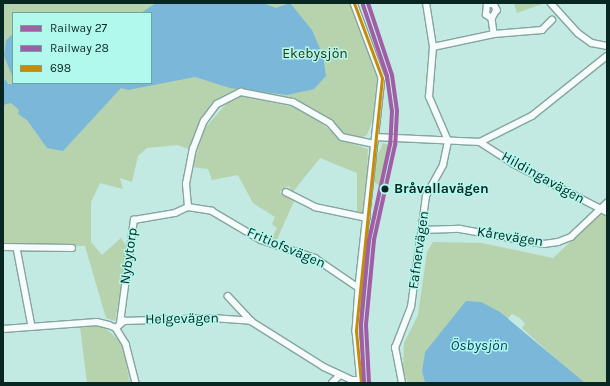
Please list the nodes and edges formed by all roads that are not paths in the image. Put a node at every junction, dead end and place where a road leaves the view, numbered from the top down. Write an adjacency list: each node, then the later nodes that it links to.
1 (354, 3): 10 (street)
2 (426, 3): 8 (street)
3 (551, 3): 7 (street)
4 (492, 19): 6 (street)
5 (552, 20): 6 (street)
6 (494, 34): 8 (street)
7 (607, 46)
8 (433, 48): 11 (street)
9 (606, 60): 12 (street)
10 (375, 137): 11 (street); 13 (street)
11 (448, 141): 12 (street); 20 (street, Fafnervägen)
12 (480, 142): 17 (street, Hildingavägen)
13 (374, 144): 16 (street); 19 (street)
14 (286, 192): 19 (street)
15 (607, 203): 17 (street, Kårevägen)
16 (188, 207): 24 (street, Fritiofsvägen); 27 (street, Nybytorp)
17 (601, 209): 18 (street, Hildingavägen); 20 (street, Kårevägen)
18 (607, 212)
19 (367, 218): 24 (street)
20 (422, 230): 34 (street, Fafnervägen)
21 (3, 247): 22 (street)
22 (17, 248): 23 (street); 28 (street)
23 (72, 248)
24 (359, 288): 31 (street)
25 (228, 296): 26 (street, Helgevägen)
26 (251, 321): 27 (street, Helgevägen); 30 (street, Helgevägen)
27 (118, 326): 28 (street); 32 (street)
28 (32, 327): 29 (street)
29 (3, 329)
30 (340, 375): 31 (street, Helgevägen); 33 (street)
31 (360, 382)
32 (136, 383)
33 (332, 383)
34 (402, 383)

